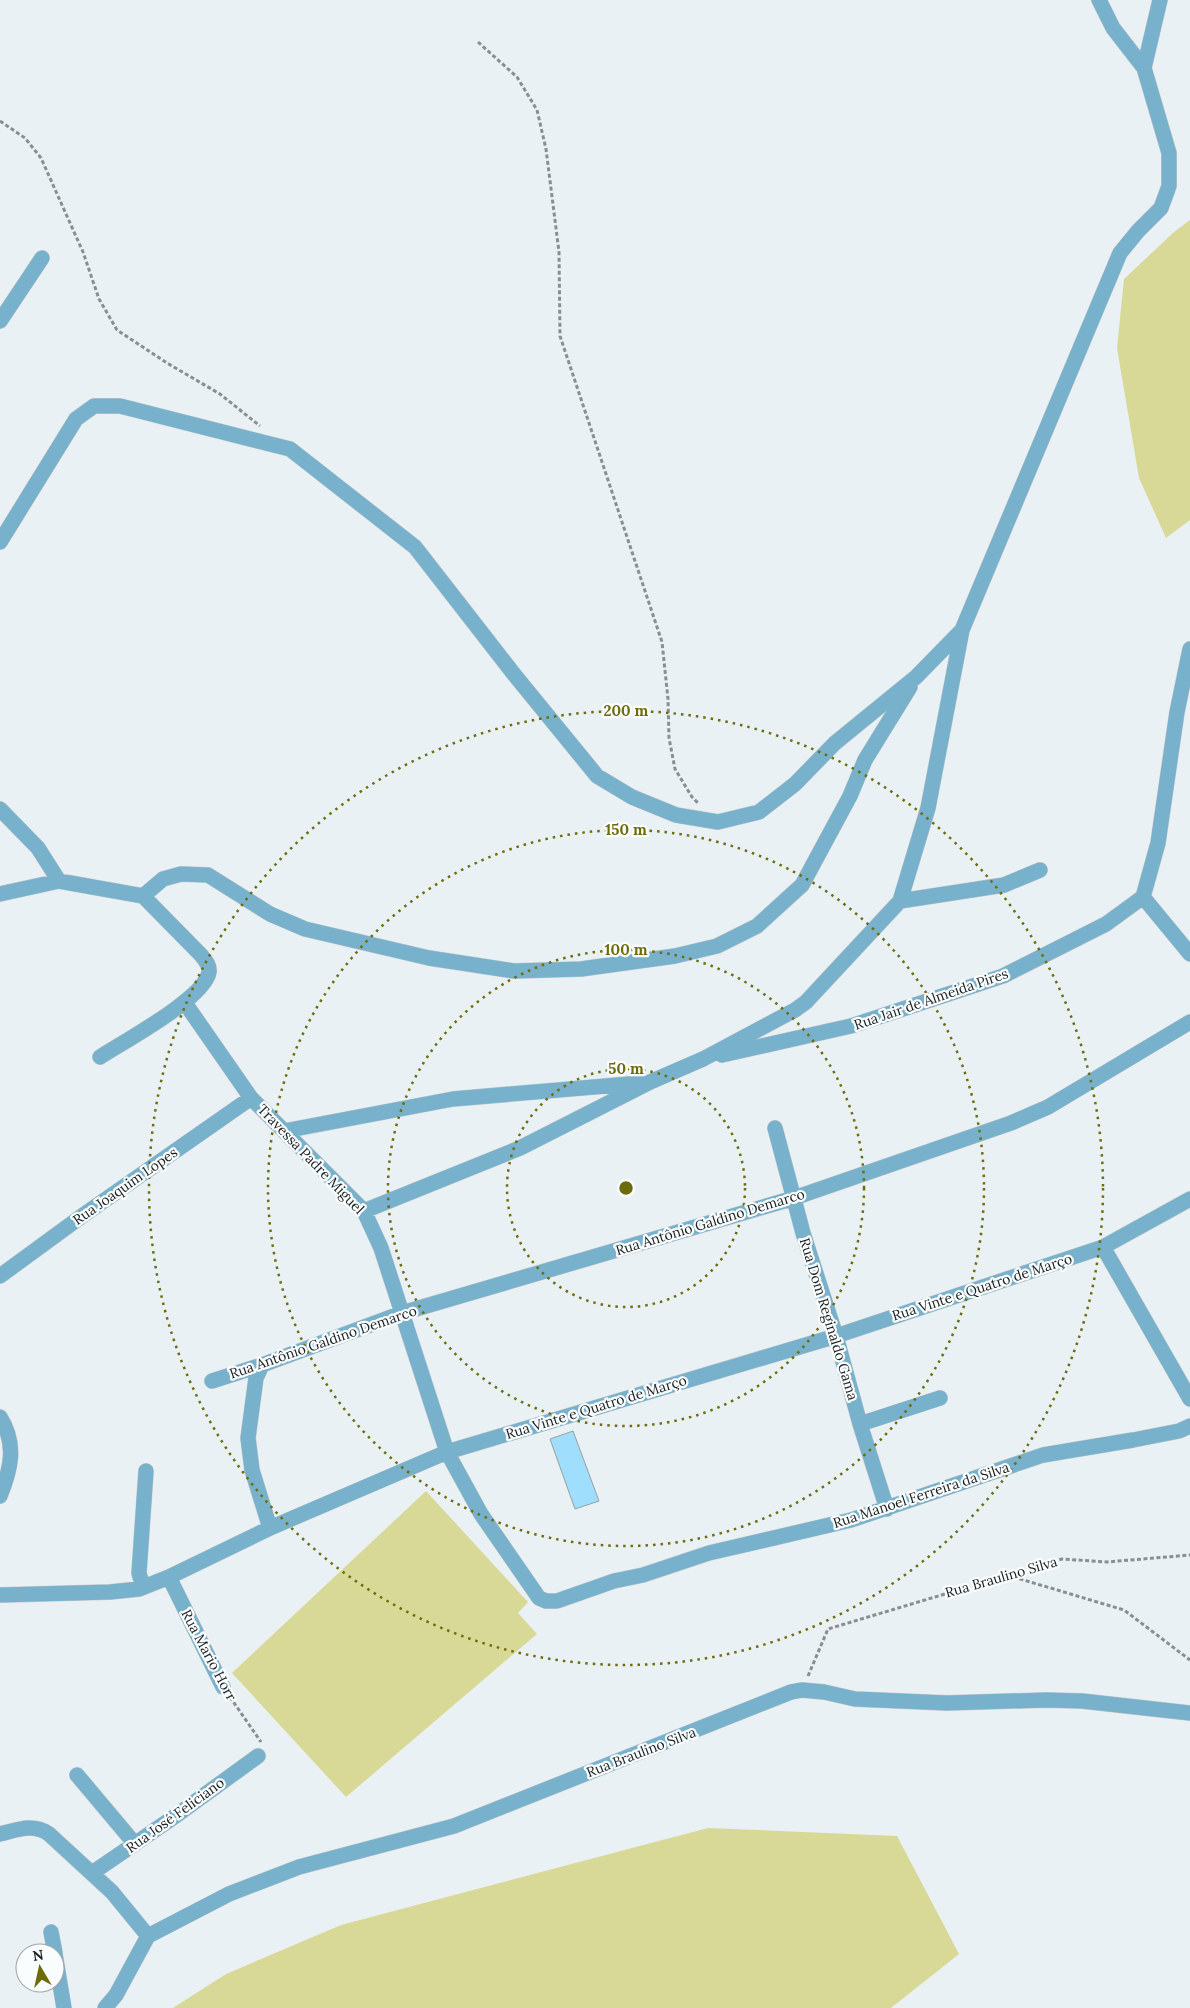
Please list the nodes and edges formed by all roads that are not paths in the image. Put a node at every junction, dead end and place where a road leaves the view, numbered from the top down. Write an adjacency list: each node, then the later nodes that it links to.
1 (1099, 0): 3 (street)
2 (1160, 0): 3 (street)
3 (1144, 68): 7 (street)
4 (42, 258): 5 (street)
5 (0, 321)
6 (0, 542): 9 (street)
7 (962, 630): 9 (street); 16 (street)
8 (1190, 649): 15 (street)
9 (916, 677): 14 (street)
10 (0, 809): 12 (street)
11 (1040, 870): 16 (street)
12 (59, 881): 13 (street); 14 (street)
13 (0, 894)
14 (143, 896): 18 (street)
15 (1143, 897): 17 (street); 21 (street, Rua Jair de Almeida Pires)
16 (900, 901): 21 (street)
17 (1190, 954)
18 (185, 1003): 20 (street); 23 (street, Travessa Padre Miguel)
19 (1190, 1022): 26 (street, Rua Antônio Galdino Demarco)
20 (100, 1057)
21 (703, 1059): 22 (street)
22 (650, 1082): 25 (street); 28 (street)
23 (251, 1098): 25 (street, Travessa Padre Miguel); 30 (street, Rua Joaquim Lopes)
24 (775, 1128): 26 (street, Rua Dom Reginaldo Gama)
25 (284, 1131): 28 (street, Travessa Padre Miguel)
26 (794, 1198): 31 (street, Rua Antônio Galdino Demarco); 32 (street, Rua Dom Reginaldo Gama)
27 (1190, 1199): 29 (street, Rua Vinte e Quatro de Março)
28 (364, 1211): 31 (street, Travessa Padre Miguel)
29 (1103, 1247): 32 (street, Rua Vinte e Quatro de Março); 36 (street)
30 (0, 1276)
31 (402, 1313): 33 (street, Rua Antônio Galdino Demarco); 40 (street, Travessa Padre Miguel)
32 (836, 1336): 38 (street, Rua Dom Reginaldo Gama); 40 (street, Rua Vinte e Quatro de Março)
33 (262, 1365): 34 (street, Rua Antônio Galdino Demarco); 44 (street)
34 (212, 1381)
35 (940, 1398): 38 (street)
36 (1190, 1399)
37 (0, 1417): 42 (street)
38 (860, 1424): 43 (street, Rua Dom Reginaldo Gama)
39 (1190, 1426): 43 (street, Rua Manoel Ferreira da Silva)
40 (446, 1452): 44 (street, Rua Vinte e Quatro de Março); 48 (street, Travessa Padre Miguel)
41 (146, 1471): 46 (street)
42 (0, 1496)
43 (887, 1509): 48 (street, Rua Manoel Ferreira da Silva)
44 (270, 1528): 45 (street, Rua Vinte e Quatro de Março)
45 (169, 1577): 46 (street, Rua Vinte e Quatro de Março); 49 (street, Rua Mario Horr)
46 (140, 1588): 47 (street, Rua Vinte e Quatro de Março)
47 (0, 1595)
48 (539, 1598)
49 (223, 1687)
50 (1190, 1713): 57 (street, Rua Braulino Silva)
51 (258, 1756): 54 (street, Rua José Feliciano)
52 (77, 1775): 54 (street)
53 (0, 1834): 55 (street)
54 (135, 1844): 55 (street, Rua José Feliciano)
55 (92, 1873): 57 (street)
56 (51, 1932): 58 (street)
57 (148, 1936): 61 (street)
58 (53, 1943)
59 (62, 1993): 60 (street)
60 (64, 2008)
61 (105, 2008)

